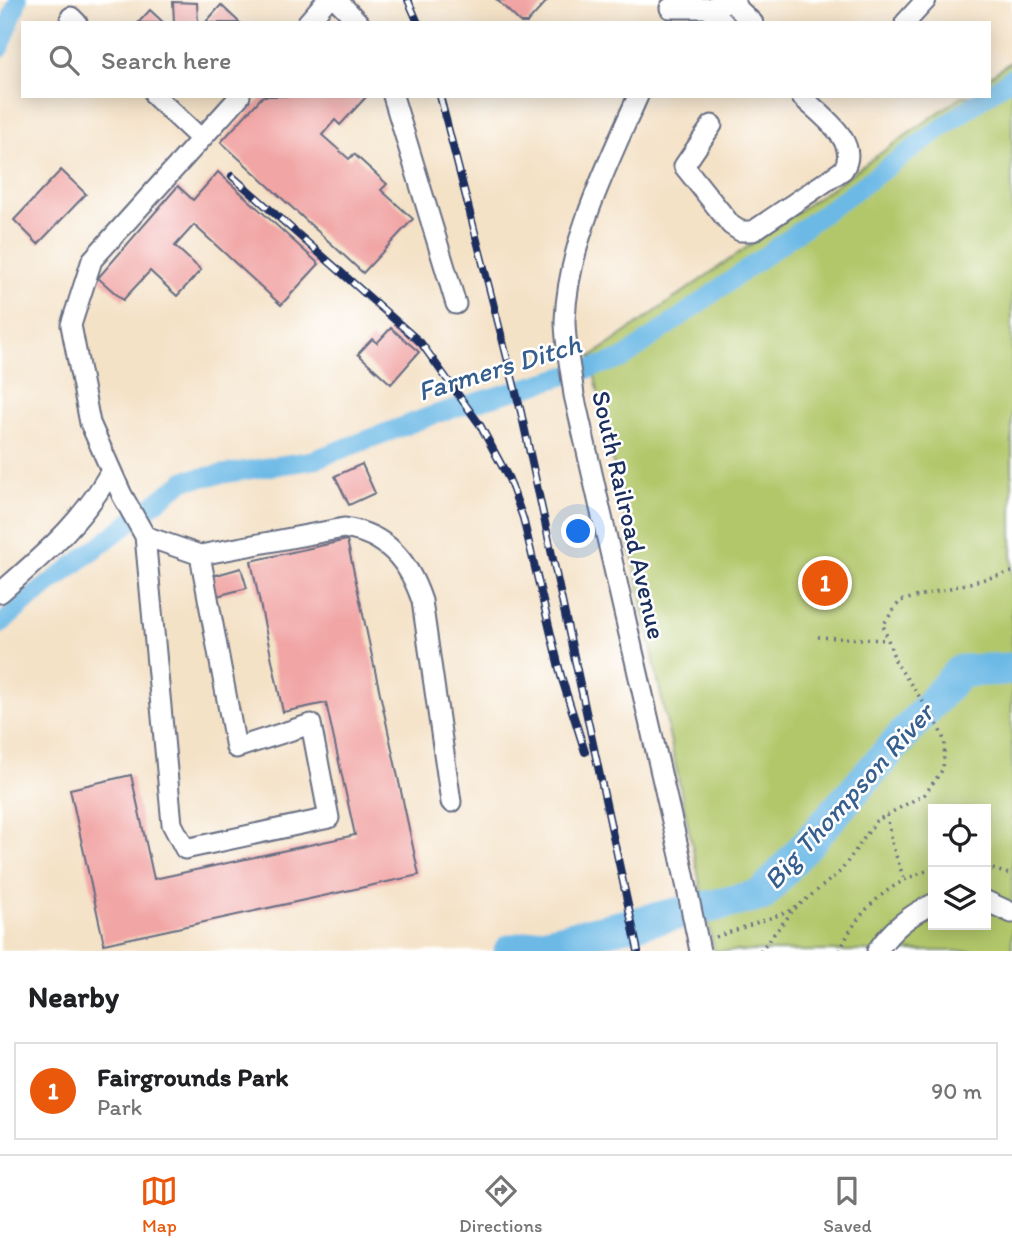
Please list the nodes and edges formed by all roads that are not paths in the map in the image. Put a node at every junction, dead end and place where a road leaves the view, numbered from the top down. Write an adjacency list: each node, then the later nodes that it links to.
1 (327, 0): 7 (street)
2 (337, 0): 8 (street)
3 (926, 0): 11 (street)
4 (733, 1): 5 (street); 10 (street)
5 (708, 8): 6 (street); 9 (street)
6 (669, 10)
7 (309, 21)
8 (357, 21)
9 (722, 21)
10 (751, 21)
11 (907, 21)
12 (157, 98): 18 (street)
13 (238, 98): 18 (street)
14 (394, 98): 19 (street)
15 (637, 98): 28 (street, South Railroad Avenue, bridge)
16 (803, 98): 17 (street)
17 (712, 125)
18 (201, 139): 20 (street)
19 (456, 304)
20 (111, 471): 21 (street); 23 (street)
21 (145, 536): 22 (street); 22 (street)
22 (200, 555): 24 (street)
23 (0, 593)
24 (451, 802)
25 (991, 903): 27 (street)
26 (928, 906): 29 (street)
27 (1012, 913)
28 (702, 946)
29 (877, 951)

